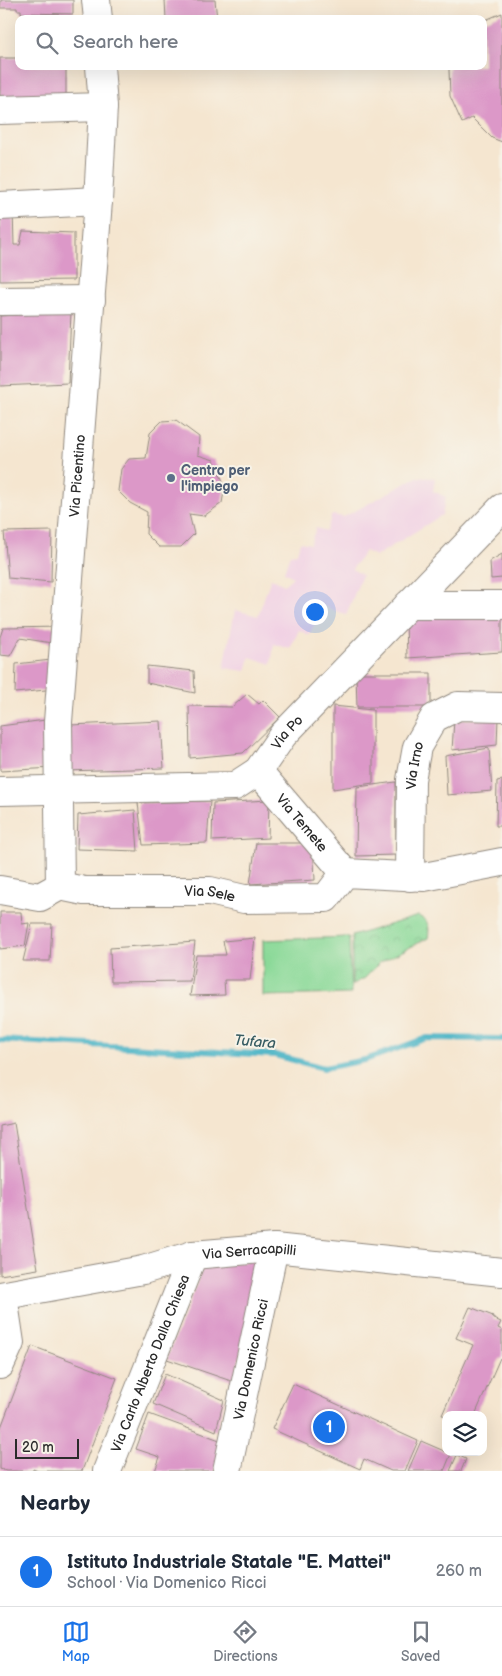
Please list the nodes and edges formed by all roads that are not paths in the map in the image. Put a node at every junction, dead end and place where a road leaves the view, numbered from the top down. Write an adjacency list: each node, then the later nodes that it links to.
1 (96, 0): 2 (street)
2 (98, 15)
3 (100, 70): 4 (street, Via Picentino)
4 (103, 107): 5 (street); 6 (street, Via Picentino)
5 (0, 110)
6 (98, 201): 7 (street); 8 (street, Via Picentino)
7 (0, 206)
8 (91, 300): 9 (street); 15 (street, Via Picentino)
9 (0, 301)
10 (502, 508): 12 (street, Via Po)
11 (502, 604): 12 (street)
12 (408, 605): 14 (street, Via Po)
13 (497, 707): 19 (street, Via Irno)
14 (258, 771): 15 (street, Via Po); 18 (street, Via Temete)
15 (58, 790): 16 (street, Via Po); 20 (street, Via Picentino)
16 (0, 791)
17 (502, 862): 19 (street)
18 (345, 873): 19 (street); 20 (street, Via Sele)
19 (410, 877)
20 (60, 886): 21 (street)
21 (0, 890)
22 (274, 1248): 23 (street, Via Serracapilli); 24 (street, Via Serracapilli); 28 (street, Via Domenico Ricci)
23 (193, 1255): 25 (street, Via Serracapilli); 27 (street, Via Carlo Alberto Dalla Chiesa)
24 (502, 1272)
25 (2, 1296): 26 (street)
26 (0, 1365)
27 (107, 1471)
28 (227, 1471)

